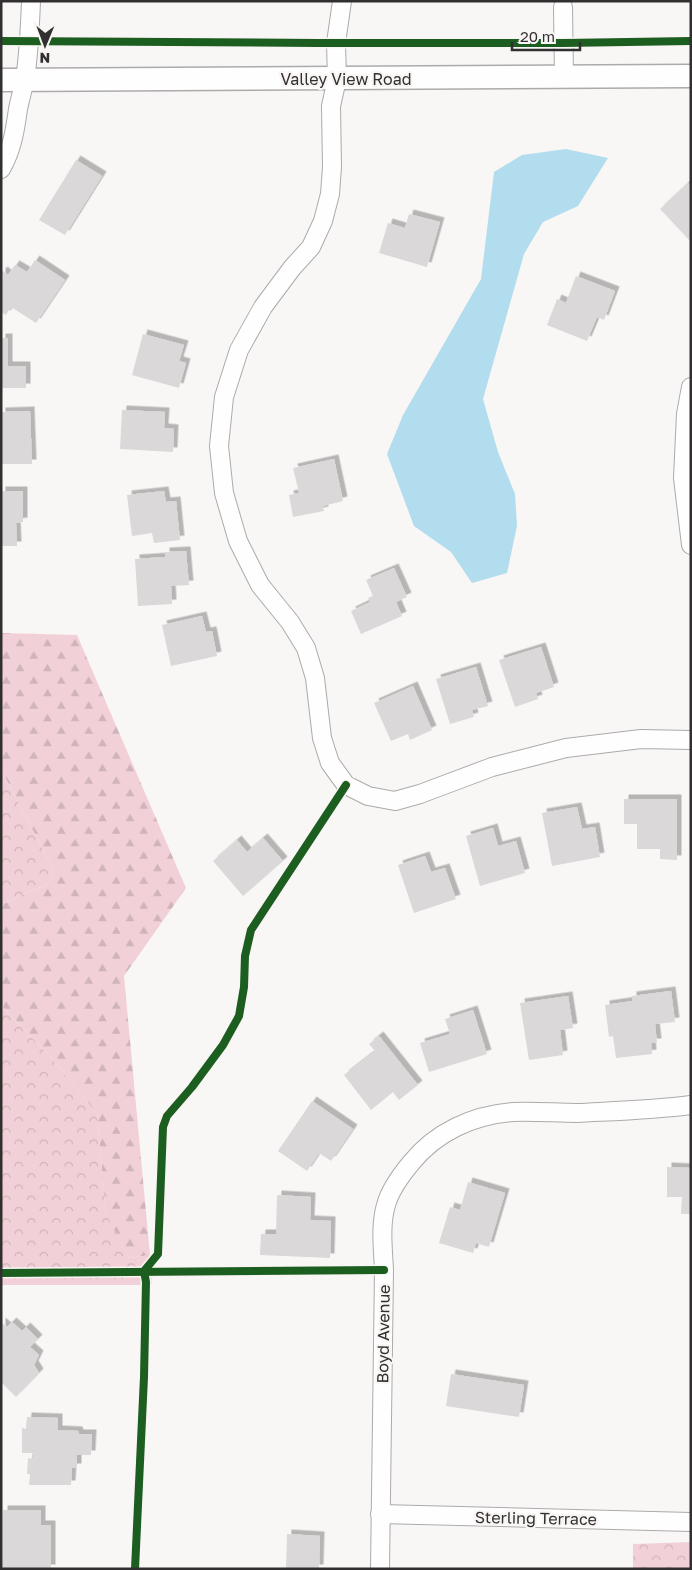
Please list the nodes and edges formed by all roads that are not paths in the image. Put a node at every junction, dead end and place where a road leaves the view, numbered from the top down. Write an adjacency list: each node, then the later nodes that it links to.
1 (31, 1): 8 (street)
2 (342, 1): 6 (street)
3 (563, 7): 5 (street)
4 (691, 76): 5 (street, Valley View Road)
5 (564, 77): 6 (street, Valley View Road)
6 (337, 79): 8 (street, Valley View Road); 12 (street)
7 (1, 80): 8 (street, Valley View Road)
8 (25, 81): 9 (street)
9 (1, 169)
10 (691, 387): 11 (street)
11 (691, 545)
12 (691, 740)
13 (691, 1105): 14 (street, Boyd Avenue)
14 (380, 1514): 15 (street, Sterling Terrace); 16 (street, Boyd Avenue)
15 (691, 1522)
16 (380, 1569)

